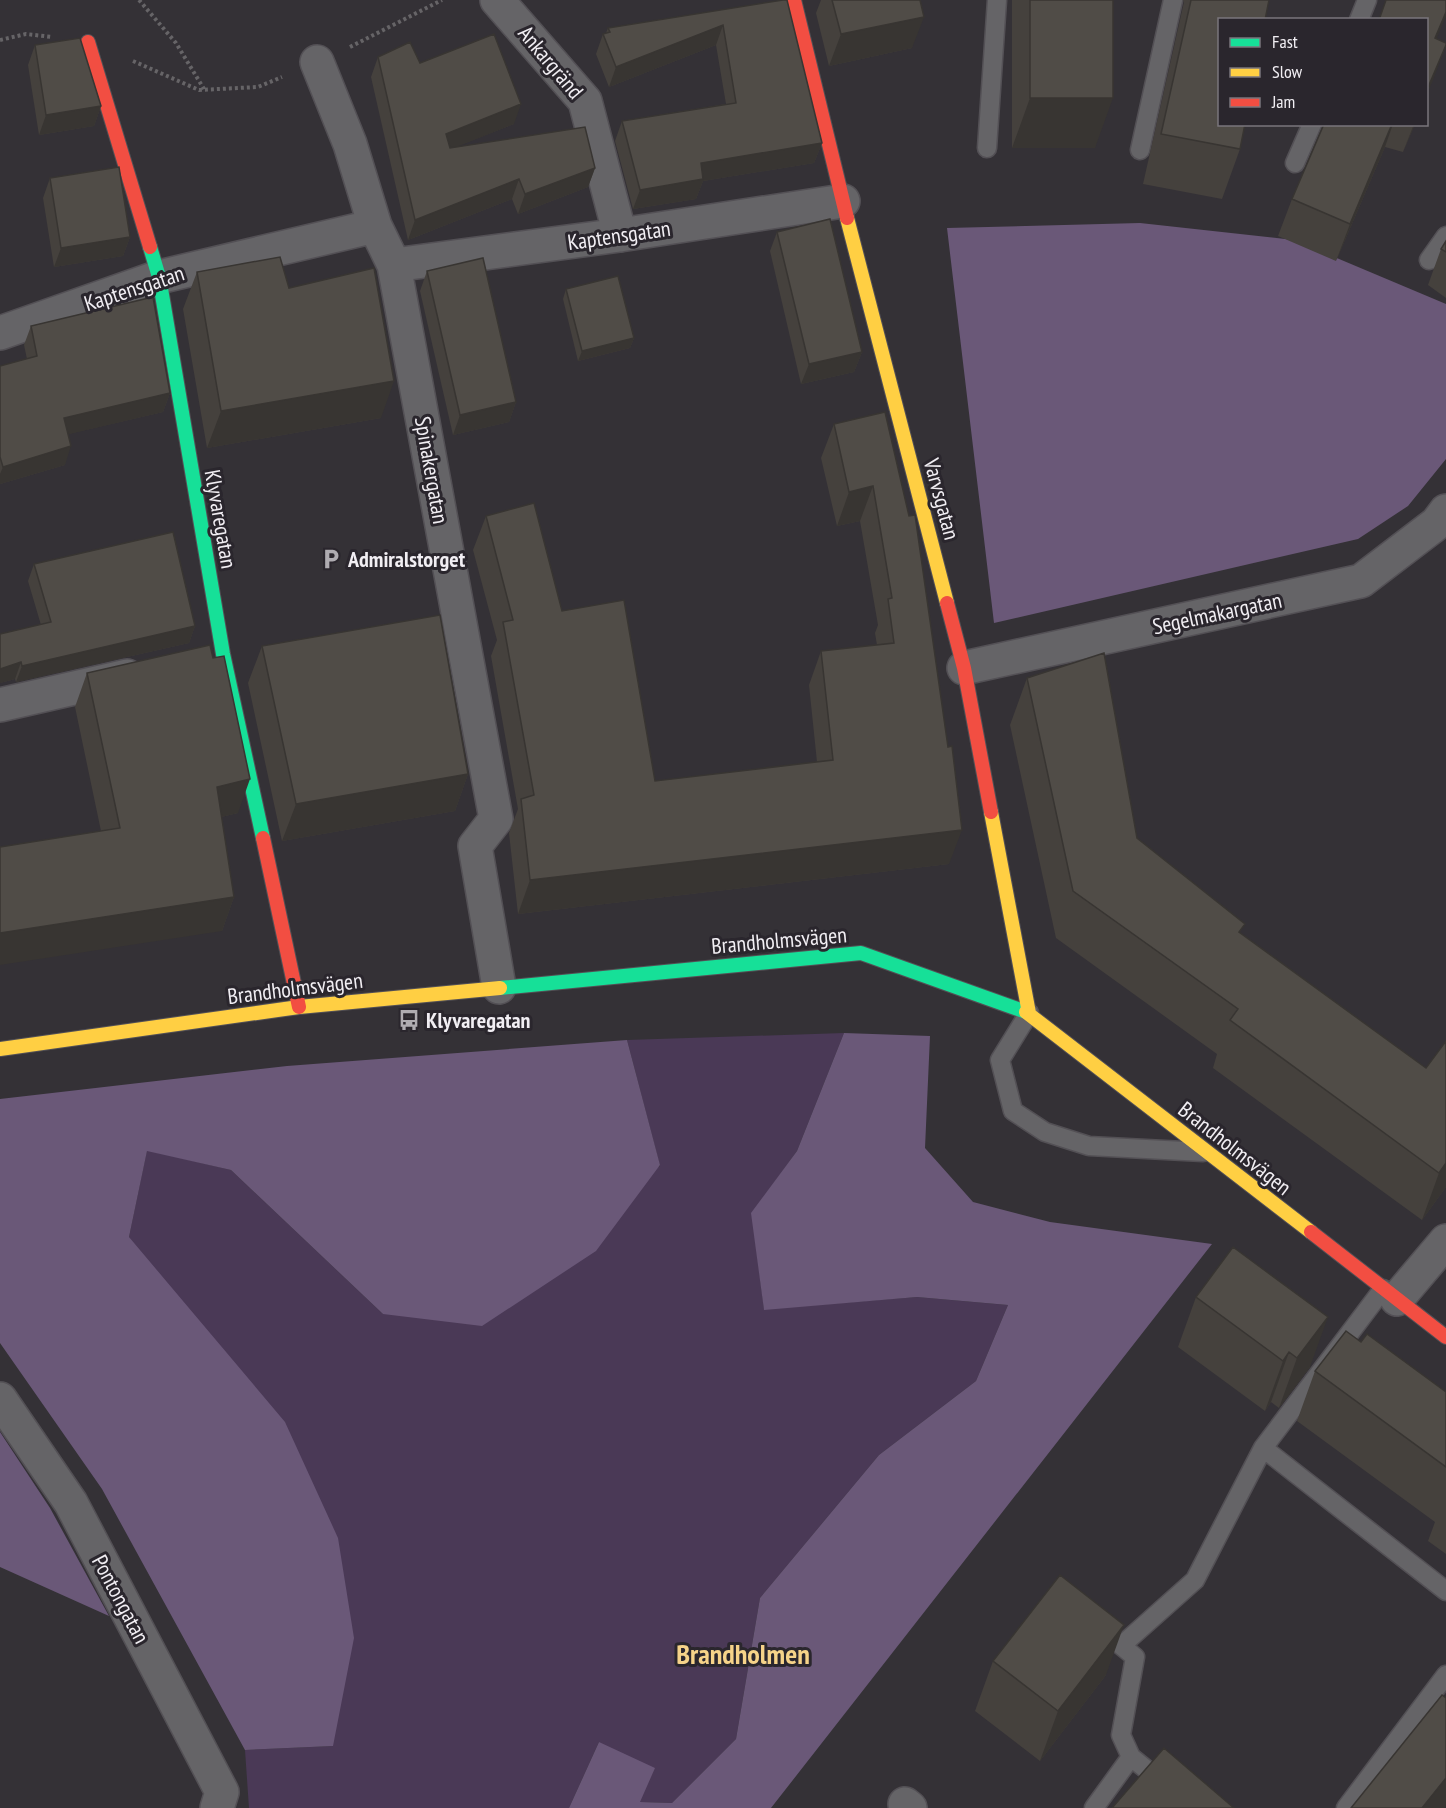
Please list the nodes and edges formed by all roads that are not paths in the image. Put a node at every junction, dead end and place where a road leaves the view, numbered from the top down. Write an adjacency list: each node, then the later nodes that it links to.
1 (497, 0): 15 (street, Ankargränd)
2 (794, 0): 13 (street, Varvsgatan)
3 (997, 0): 10 (lane)
4 (1173, 0): 11 (lane)
5 (1367, 0): 6 (lane)
6 (1360, 18)
7 (88, 42): 19 (street, Klyvaregatan)
8 (317, 62): 14 (street, Spinakergatan)
9 (1311, 126): 12 (lane)
10 (987, 148)
11 (1140, 150)
12 (1295, 163)
13 (843, 201): 15 (street, Kaptensgatan); 24 (street, Varvsgatan)
14 (375, 226): 18 (street, Spinakergatan); 19 (street, Kaptensgatan)
15 (620, 235): 18 (street, Kaptensgatan)
16 (1446, 236): 17 (lane)
17 (1429, 260)
18 (394, 265): 27 (street, Spinakergatan)
19 (159, 277): 20 (street, Kaptensgatan); 22 (street, Klyvaregatan)
20 (0, 333)
21 (1446, 511): 24 (street, Segelmakargatan)
22 (223, 654): 23 (street); 28 (street, Klyvaregatan)
23 (189, 662)
24 (964, 668): 29 (street, Varvsgatan)
25 (156, 670): 26 (street)
26 (0, 705)
27 (499, 987): 28 (street, Brandholmsvägen); 29 (street, Brandholmsvägen)
28 (299, 1007): 30 (street, Brandholmsvägen)
29 (1029, 1013): 31 (street, Brandholmsvägen); 31 (lane)
30 (0, 1049)
31 (1204, 1152): 33 (street, Brandholmsvägen)
32 (1446, 1241): 33 (street)
33 (1390, 1294): 34 (street, Brandholmsvägen); 36 (lane)
34 (1446, 1337)
35 (0, 1399): 42 (street, Pontongatan)
36 (1263, 1448): 37 (lane); 39 (lane)
37 (1446, 1591)
38 (1096, 1626): 39 (lane)
39 (1122, 1645): 41 (lane)
40 (1446, 1675): 45 (lane)
41 (1131, 1757): 43 (lane); 44 (lane)
42 (217, 1808)
43 (1094, 1808)
44 (1194, 1808)
45 (1346, 1808)

